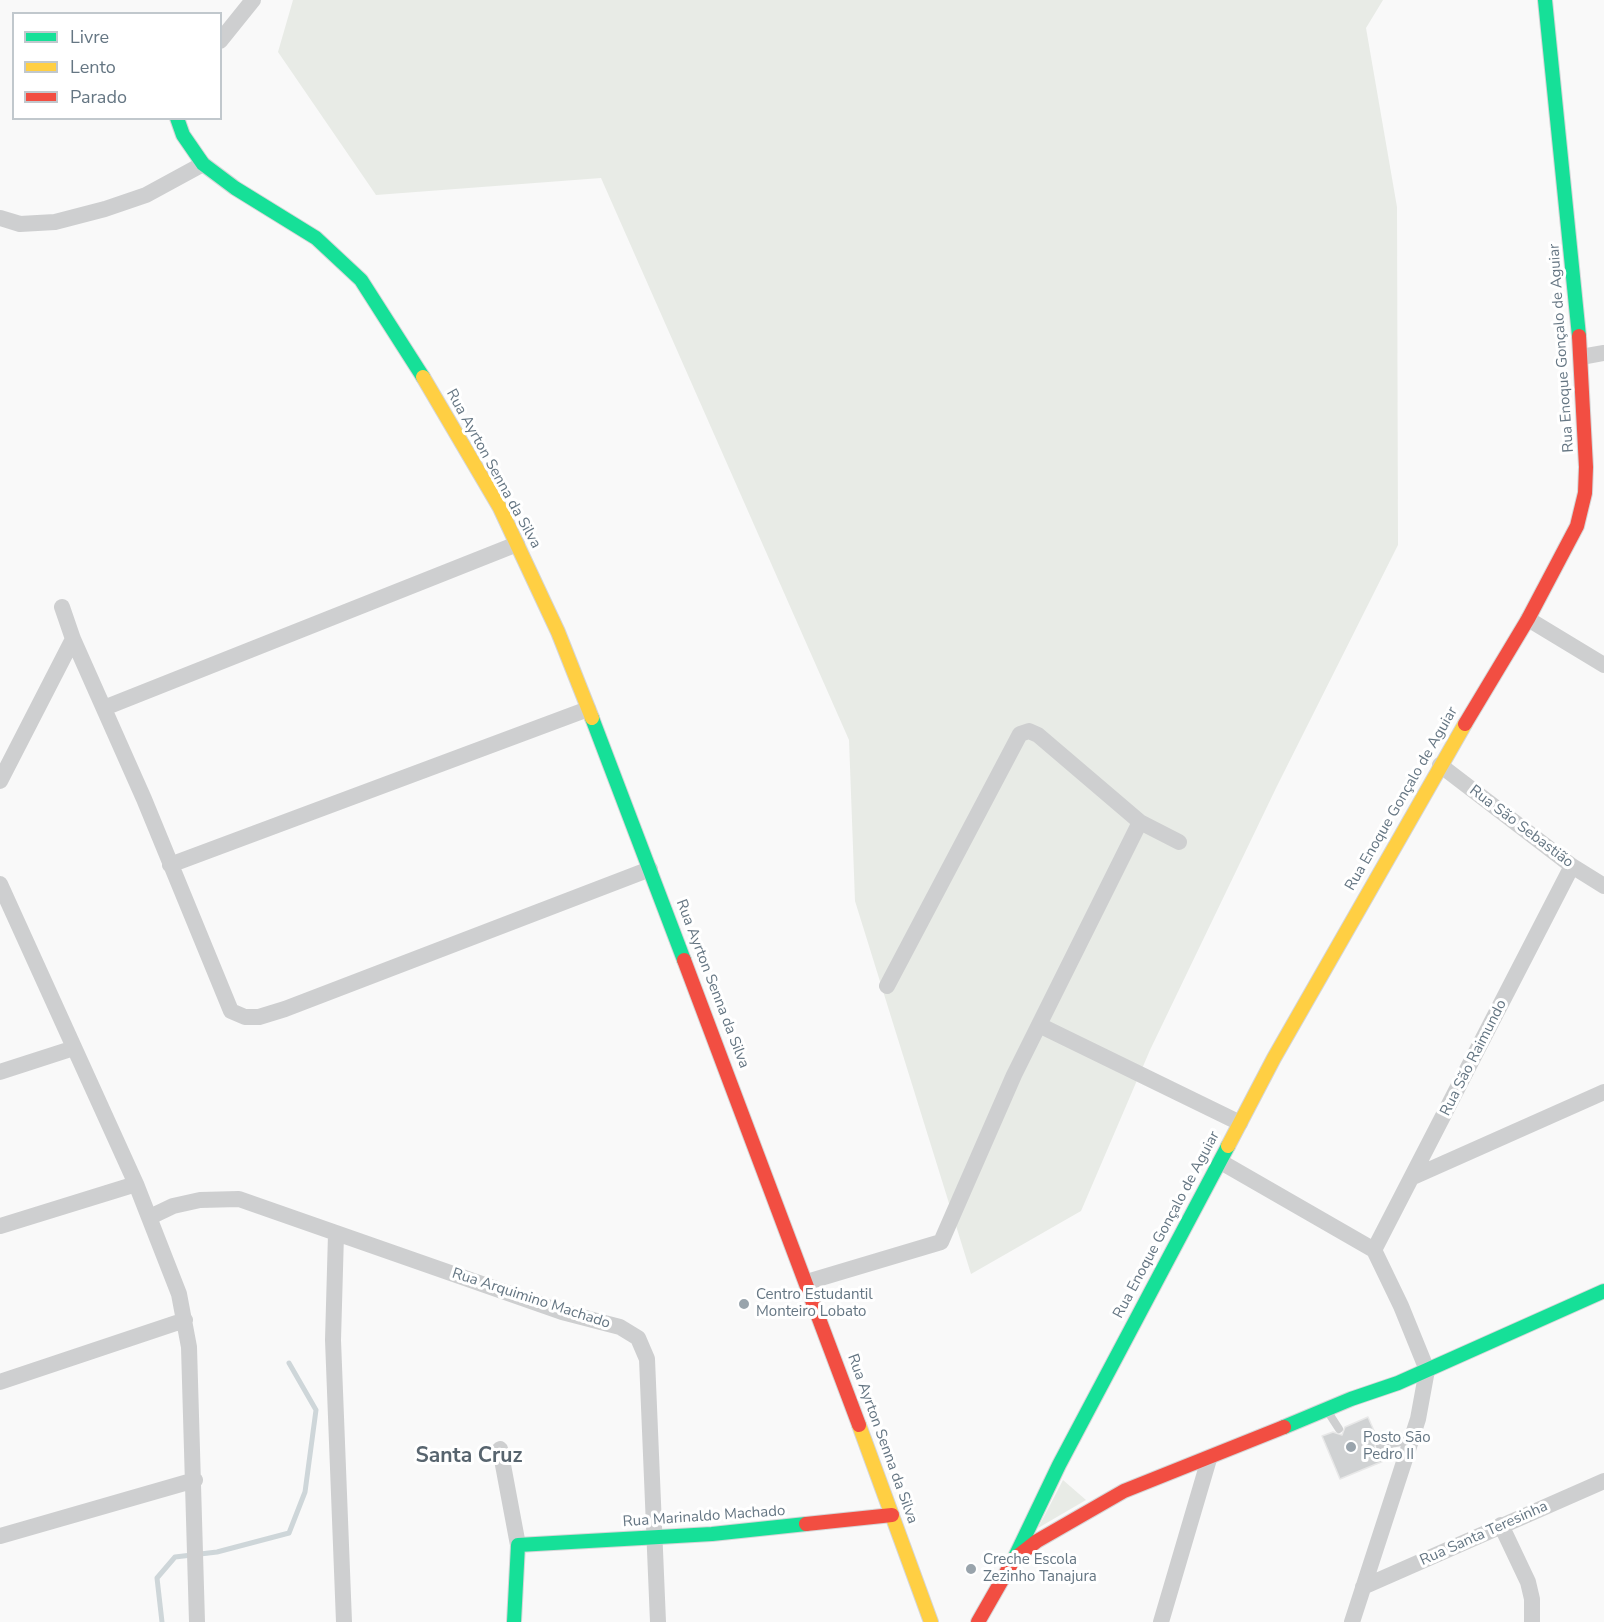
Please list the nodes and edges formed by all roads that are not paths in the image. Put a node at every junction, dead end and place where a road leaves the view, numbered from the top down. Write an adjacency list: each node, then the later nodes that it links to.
1 (253, 0): 3 (street)
2 (1545, 0): 8 (street, Rua Enoque Gonçalo de Aguiar)
3 (222, 39)
4 (178, 120): 5 (street, Rua Ayrton Senna da Silva)
5 (203, 164): 6 (street); 9 (street, Rua Ayrton Senna da Silva)
6 (0, 218)
7 (1604, 353): 8 (street)
8 (1581, 357): 11 (street, Rua Enoque Gonçalo de Aguiar)
9 (517, 544): 14 (street); 15 (street, Rua Ayrton Senna da Silva)
10 (62, 607): 12 (street)
11 (1528, 618): 13 (street); 16 (street, Rua Enoque Gonçalo de Aguiar)
12 (73, 639): 14 (street); 17 (street)
13 (1604, 665)
14 (104, 708): 20 (street)
15 (588, 709): 20 (street); 22 (street, Rua Ayrton Senna da Silva)
16 (1440, 765): 21 (street, Rua São Sebastião); 30 (street, Rua Enoque Gonçalo de Aguiar)
17 (0, 781)
18 (1140, 822): 19 (street); 25 (street); 26 (street)
19 (1179, 842)
20 (170, 865): 22 (street)
21 (1572, 866): 24 (street, Rua São Sebastião); 32 (street, Rua São Raimundo)
22 (650, 869): 38 (street, Rua Ayrton Senna da Silva)
23 (0, 885): 27 (street)
24 (1604, 886)
25 (887, 986)
26 (1039, 1025): 30 (street); 38 (street)
27 (74, 1048): 28 (street); 33 (street)
28 (0, 1072)
29 (1604, 1092): 32 (street)
30 (1240, 1123): 31 (street, Rua Enoque Gonçalo de Aguiar)
31 (1221, 1162): 37 (street); 56 (street, Rua Enoque Gonçalo de Aguiar)
32 (1413, 1177): 37 (street, Rua São Raimundo)
33 (136, 1184): 34 (street); 35 (street)
34 (150, 1217): 36 (street, Rua Arquimino Machado); 40 (street)
35 (0, 1226)
36 (336, 1234): 54 (street, Rua Arquimino Machado); 59 (street)
37 (1374, 1250): 41 (street)
38 (807, 1282): 51 (street, Rua Ayrton Senna da Silva)
39 (1604, 1291): 41 (street)
40 (185, 1320): 42 (street); 49 (street)
41 (1427, 1371): 43 (street); 45 (street)
42 (0, 1382)
43 (1326, 1409): 44 (lane); 48 (street)
44 (1339, 1429)
45 (1411, 1440): 46 (lane); 57 (street)
46 (1380, 1446)
47 (500, 1449): 55 (street)
48 (1209, 1459): 56 (street); 64 (street)
49 (195, 1480): 53 (street); 58 (street)
50 (1604, 1481): 52 (street, Rua Santa Teresinha)
51 (892, 1515): 54 (street, Rua Marinaldo Machado); 62 (street, Rua Ayrton Senna da Silva)
52 (1501, 1525): 57 (street, Rua Santa Teresinha); 66 (street)
53 (0, 1536)
54 (654, 1537): 55 (street, Rua Marinaldo Machado); 61 (street, Rua Arquimino Machado)
55 (518, 1545): 60 (street)
56 (1014, 1559): 63 (street, Rua Enoque Gonçalo de Aguiar)
57 (1363, 1587): 65 (street)
58 (198, 1622)
59 (344, 1622)
60 (514, 1622)
61 (658, 1622)
62 (931, 1622)
63 (978, 1622)
64 (1161, 1622)
65 (1352, 1622)
66 (1532, 1622)

